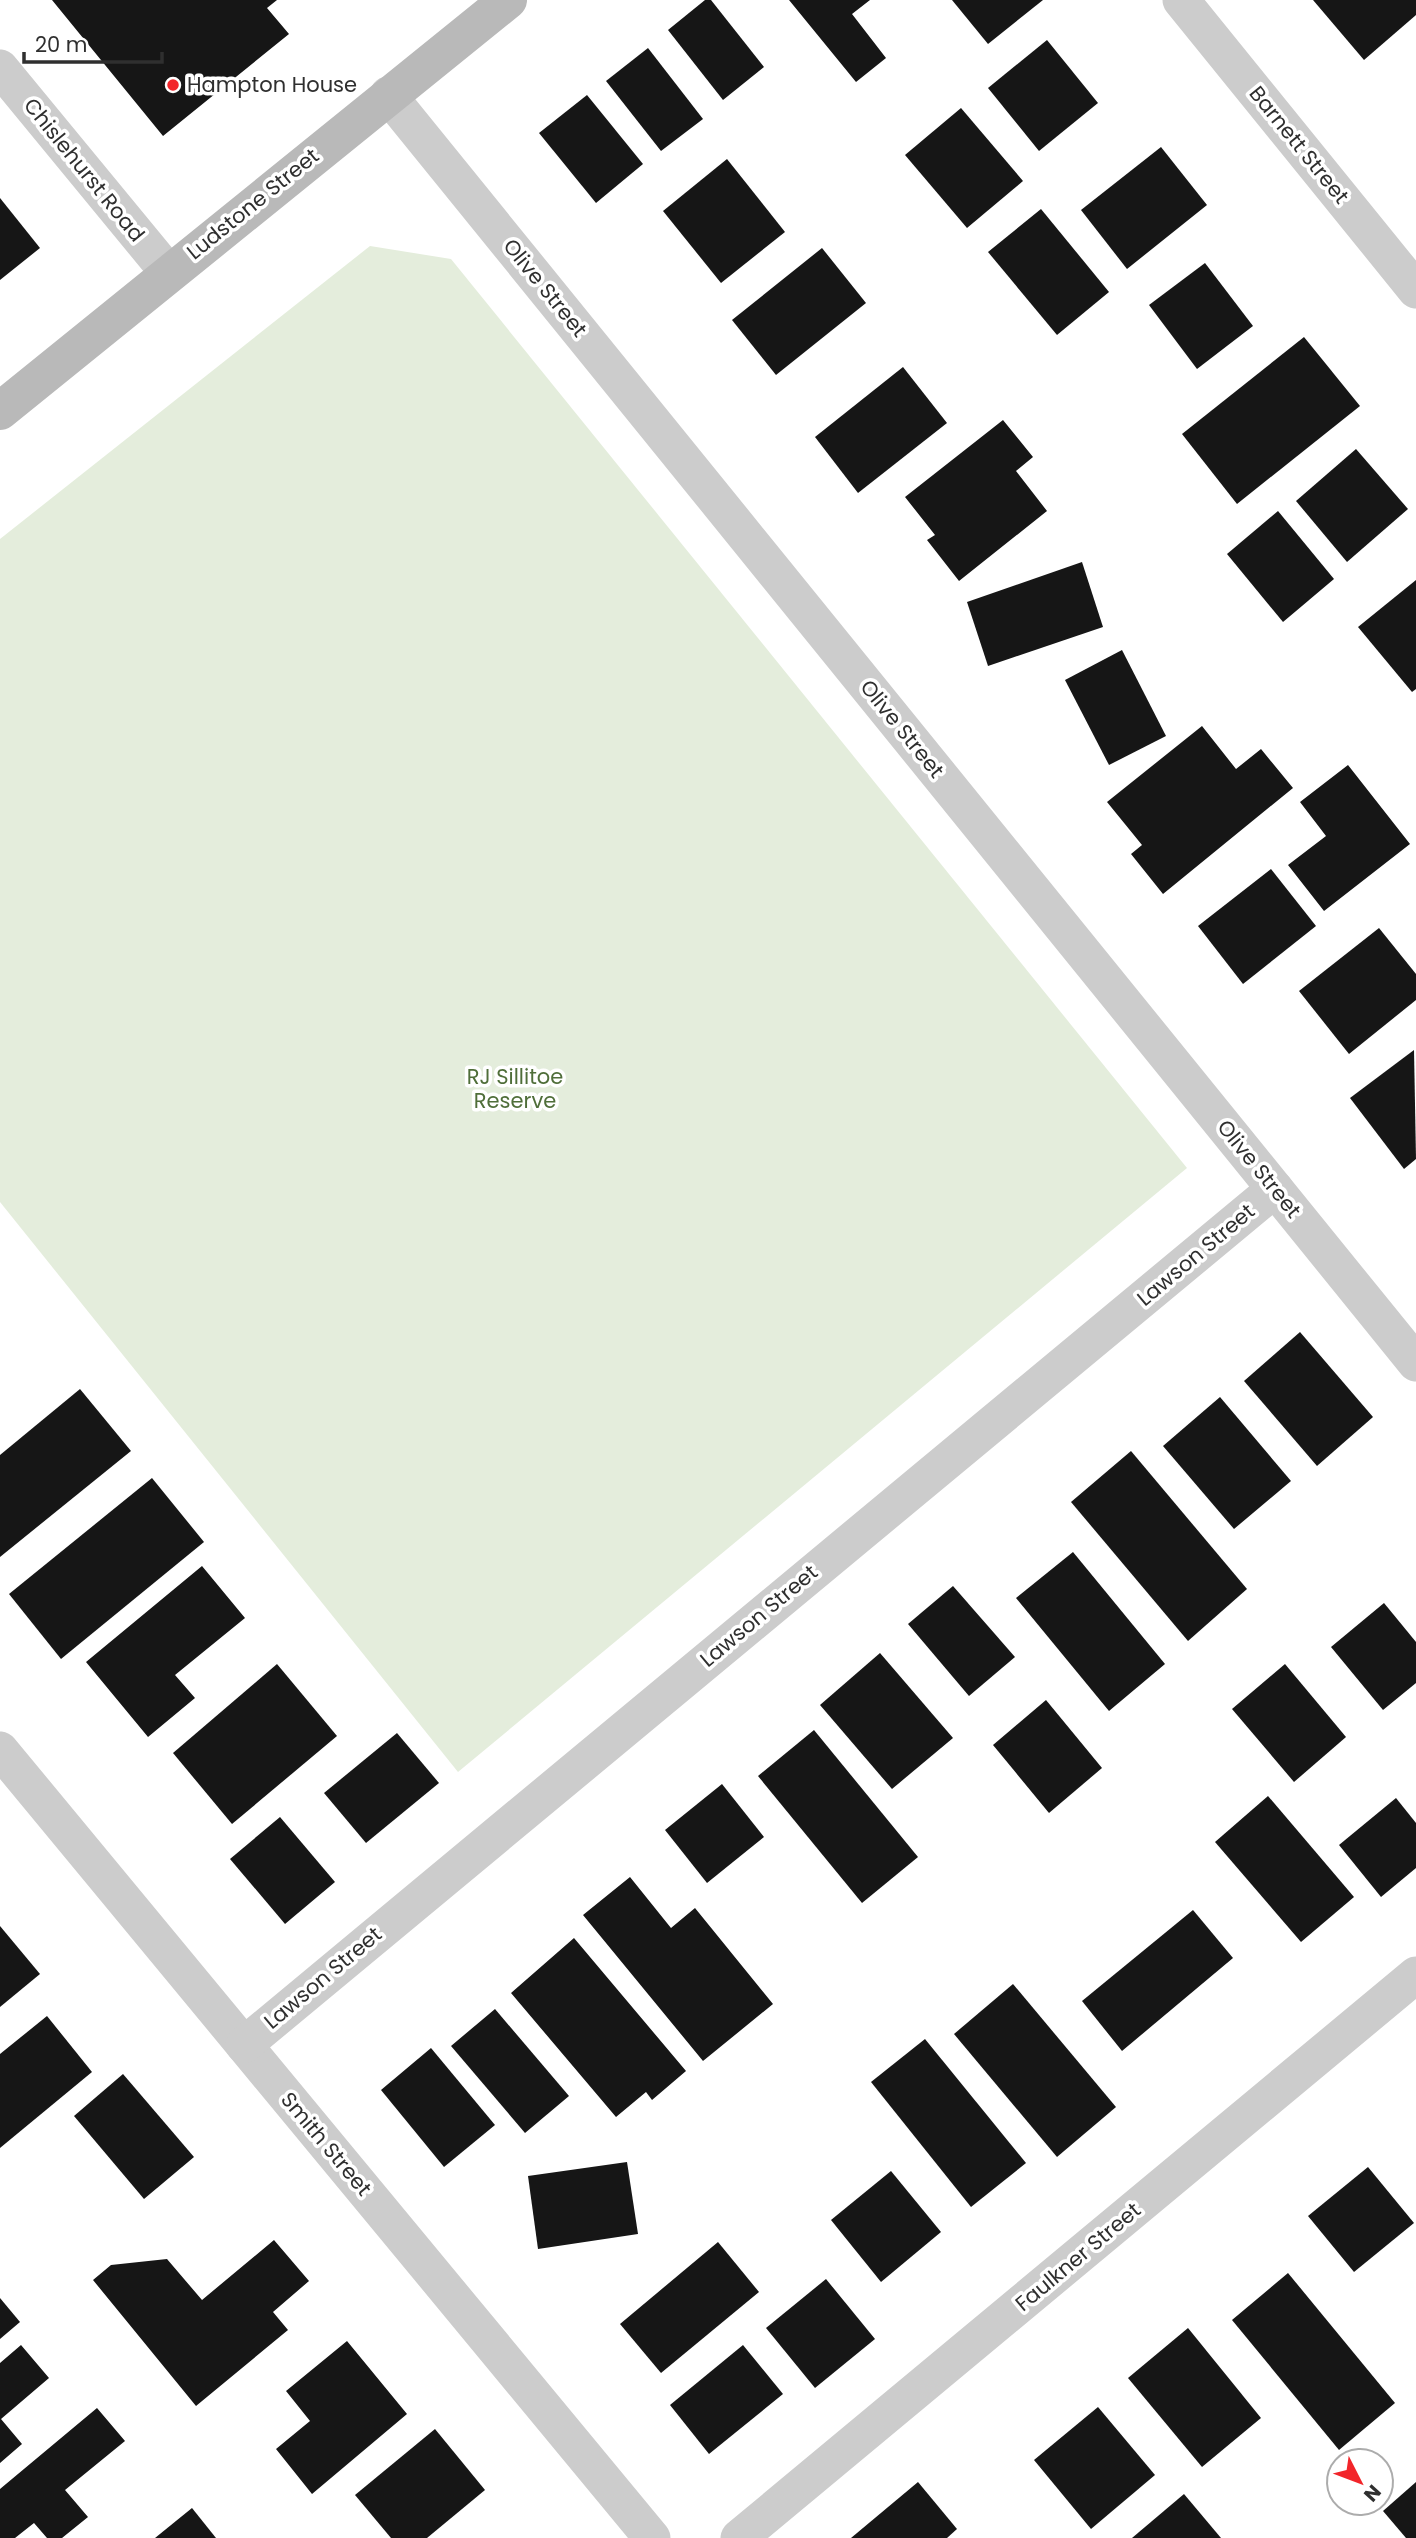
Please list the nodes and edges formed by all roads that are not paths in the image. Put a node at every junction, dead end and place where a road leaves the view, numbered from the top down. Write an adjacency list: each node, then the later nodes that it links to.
1 (508, 0): 4 (street, Ludstone Street)
2 (1181, 0): 6 (street, Barnett Street)
3 (0, 68): 5 (street, Chislehurst Road)
4 (388, 95): 5 (street, Ludstone Street); 8 (street, Olive Street)
5 (168, 272): 7 (street, Ludstone Street)
6 (1416, 290)
7 (0, 411)
8 (1275, 1189): 9 (street, Olive Street); 12 (street, Lawson Street)
9 (1416, 1363)
10 (0, 1750): 12 (street, Smith Street)
11 (1416, 1975): 14 (street, Faulkner Street)
12 (244, 2045): 13 (street, Smith Street)
13 (652, 2538)
14 (739, 2538)

